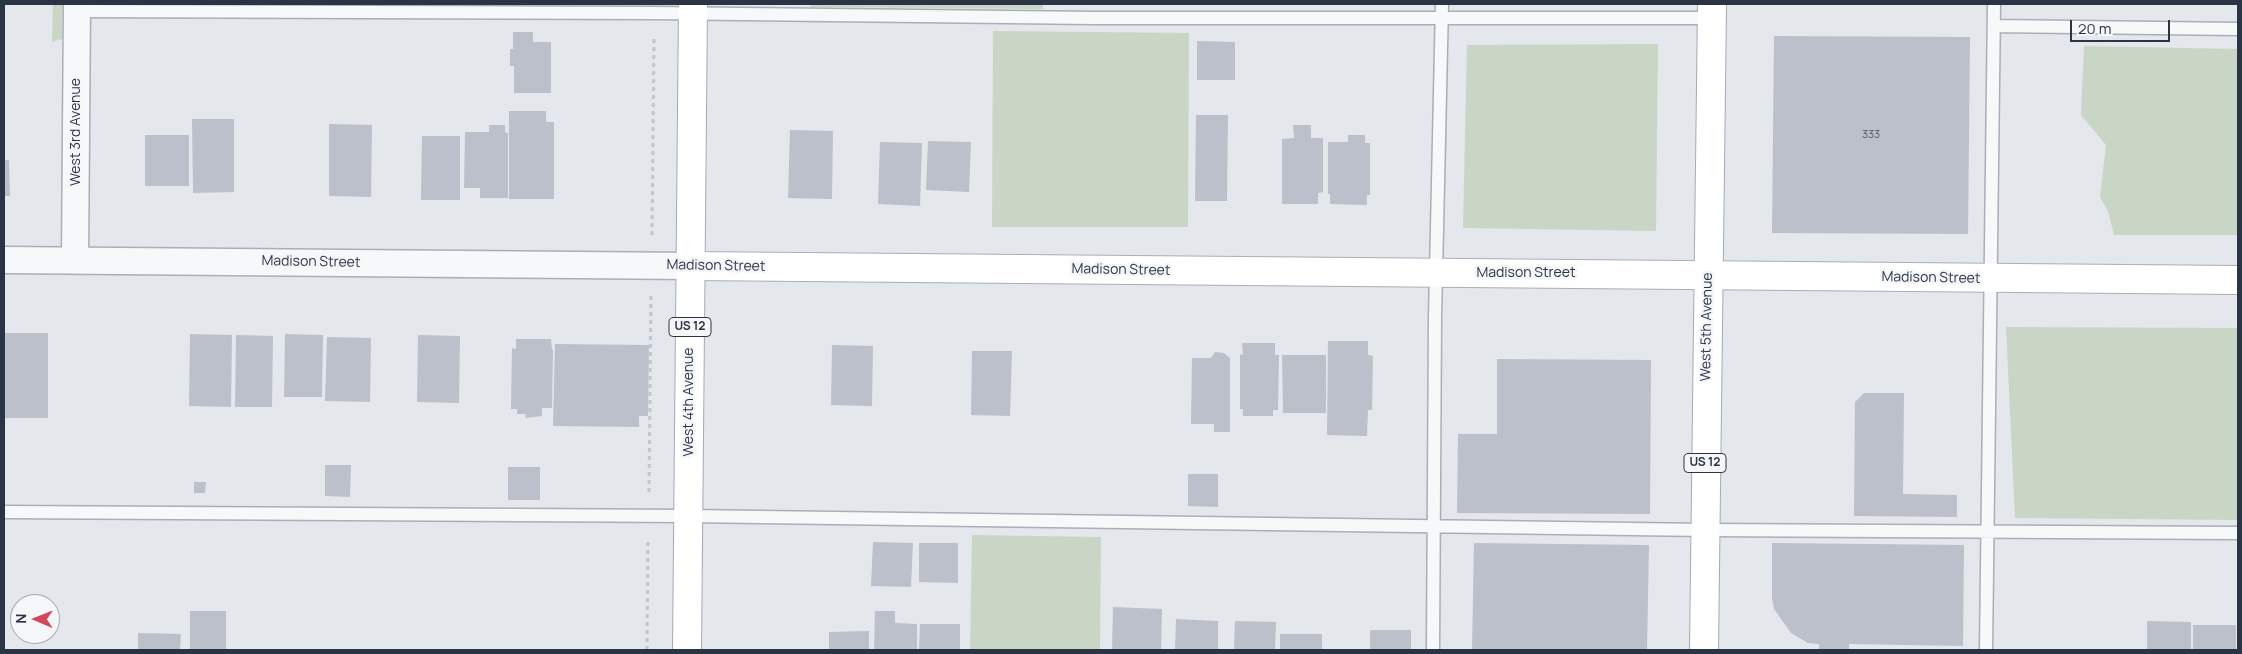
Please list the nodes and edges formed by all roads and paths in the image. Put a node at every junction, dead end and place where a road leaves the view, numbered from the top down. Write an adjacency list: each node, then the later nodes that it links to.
1 (768, 4): 8 (lane)
2 (1442, 4): 9 (lane)
3 (1994, 4): 10 (lane)
4 (77, 7): 7 (lane); 14 (street, West 3rd Avenue)
5 (693, 9): 7 (lane); 8 (lane); 15 (street, West 4th Avenue / US 12)
6 (1711, 11): 9 (lane); 17 (street, West 5th Avenue / US 12)
7 (654, 13): 12 (path)
8 (755, 14): 9 (lane)
9 (1442, 18): 16 (lane)
10 (1994, 26): 11 (lane); 18 (lane)
11 (2238, 29)
12 (652, 243)
13 (4, 260): 14 (street, Madison Street)
14 (75, 260): 15 (street, Madison Street)
15 (691, 266): 16 (street, Madison Street); 23 (street, West 4th Avenue / US 12)
16 (1436, 273): 17 (street, Madison Street); 24 (lane)
17 (1707, 275): 18 (street, Madison Street); 25 (street, West 5th Avenue / US 12)
18 (1990, 278): 19 (street, Madison Street); 26 (lane)
19 (2238, 280)
20 (651, 302): 22 (path)
21 (4, 512): 22 (lane)
22 (648, 516): 23 (lane); 28 (path)
23 (688, 516): 24 (lane); 29 (street, West 4th Avenue / US 12)
24 (1433, 527): 25 (lane); 30 (lane)
25 (1705, 530): 26 (lane); 31 (street, West 5th Avenue / US 12)
26 (1987, 532): 27 (lane); 32 (lane)
27 (2238, 533)
28 (647, 650)
29 (687, 650)
30 (1433, 650)
31 (1704, 650)
32 (1986, 650)

